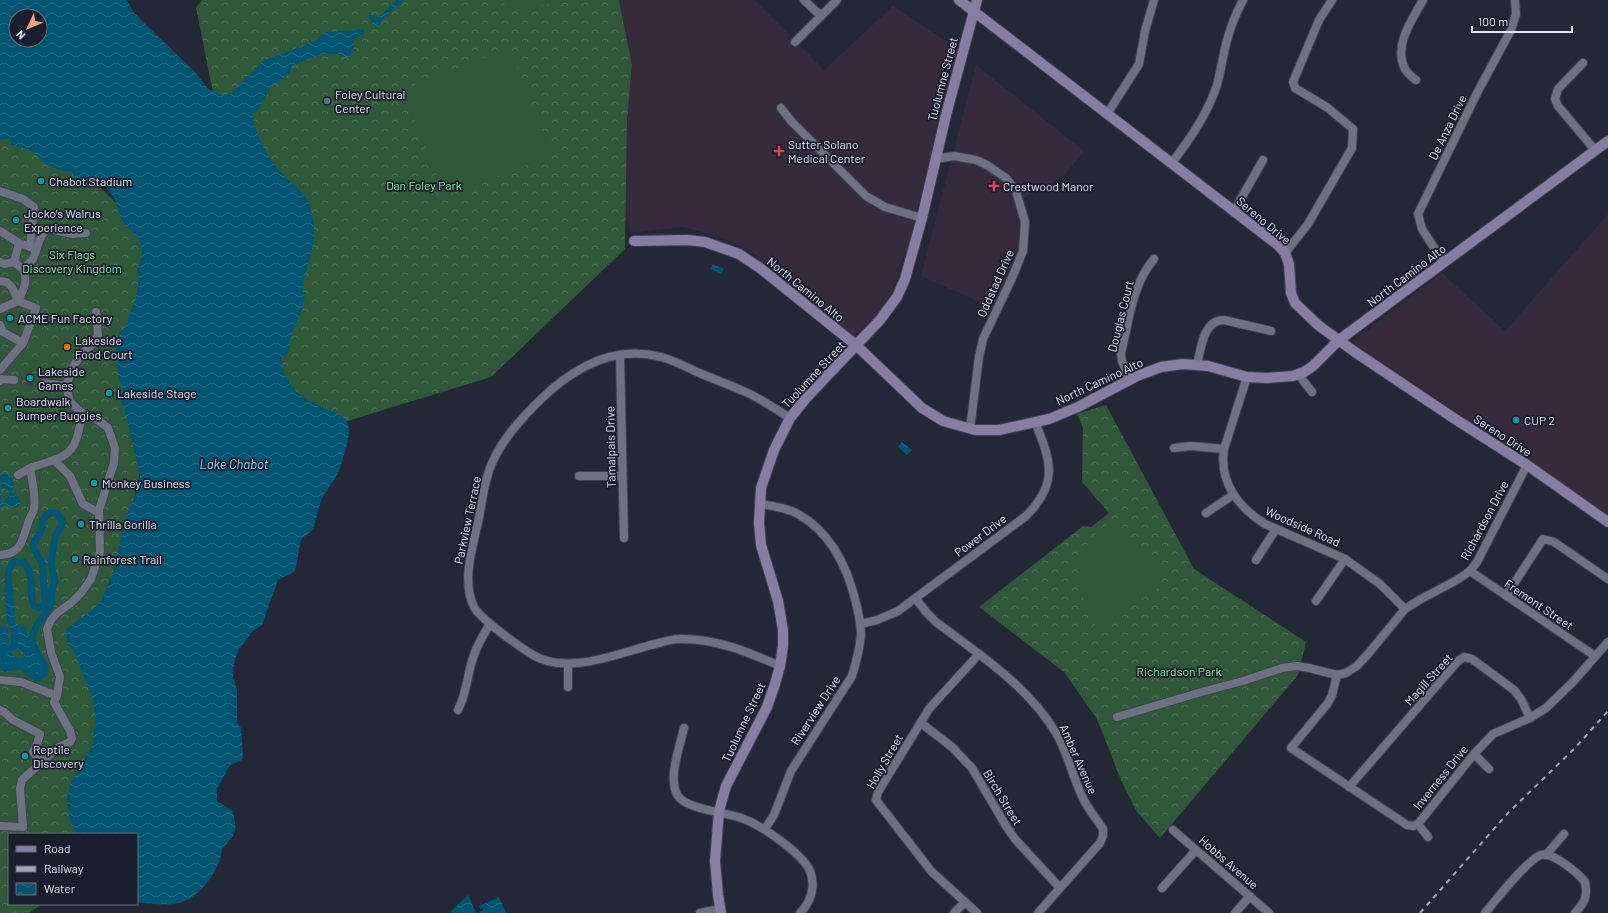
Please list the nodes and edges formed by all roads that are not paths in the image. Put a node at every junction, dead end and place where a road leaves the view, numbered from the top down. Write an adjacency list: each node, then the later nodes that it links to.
1 (804, 0): 11 (street)
2 (837, 0): 11 (street)
3 (960, 0): 10 (street, Sereno Drive)
4 (977, 0): 10 (street, Tuolumne Street)
5 (1154, 0): 16 (street)
6 (1243, 0): 21 (street)
7 (1332, 0): 29 (street)
8 (1422, 0): 14 (street)
9 (1515, 0): 33 (street, De Anza Drive)
10 (973, 11): 16 (street, Sereno Drive); 19 (street, Tuolumne Street)
11 (821, 16): 12 (street)
12 (795, 42)
13 (1583, 63): 18 (street)
14 (1416, 80)
15 (781, 108): 24 (street)
16 (1107, 114): 21 (street, Sereno Drive)
17 (1608, 141): 18 (street, North Camino Alto)
18 (1595, 150): 33 (street, North Camino Alto)
19 (935, 159): 24 (street, Tuolumne Street); 58 (street, Oddstad Drive)
20 (1263, 160): 23 (street)
21 (1171, 164): 23 (street, Sereno Drive)
22 (0, 191): 28 (street)
23 (1234, 211): 29 (street, Sereno Drive)
24 (922, 218): 43 (street, Tuolumne Street)
25 (0, 231): 28 (street)
26 (86, 233): 34 (street)
27 (634, 241): 43 (street, North Camino Alto)
28 (19, 243): 32 (street)
29 (1285, 253): 41 (street, Sereno Drive)
30 (1154, 259): 50 (street, Douglas Court)
31 (0, 262): 32 (street)
32 (14, 262): 34 (street)
33 (1444, 263): 41 (street, North Camino Alto)
34 (23, 269): 36 (street)
35 (0, 281): 36 (street)
36 (18, 301): 37 (street); 42 (street)
37 (0, 310)
38 (96, 312): 53 (street)
39 (0, 325): 42 (street)
40 (1270, 331): 45 (street)
41 (1339, 340): 47 (street, North Camino Alto); 62 (street, Sereno Drive)
42 (23, 343): 46 (street)
43 (857, 346): 56 (street, Tuolumne Street); 58 (street, North Camino Alto)
44 (620, 355): 56 (street, Parkview Terrace); 66 (street, Tamalpais Drive); 83 (street, Parkview Terrace)
45 (1197, 365): 48 (street, North Camino Alto); 50 (street, North Camino Alto)
46 (0, 370)
47 (1298, 374): 48 (street, North Camino Alto); 54 (street)
48 (1247, 377): 60 (street, Woodside Road)
49 (14, 380): 51 (street)
50 (1130, 380): 57 (street, North Camino Alto)
51 (0, 381)
52 (44, 383): 53 (street)
53 (66, 386): 55 (street)
54 (1312, 392)
55 (82, 413): 61 (street); 69 (street)
56 (790, 418): 68 (street, Tuolumne Street)
57 (1035, 422): 58 (street, North Camino Alto); 80 (street, Power Drive)
58 (970, 429)
59 (1174, 448): 60 (street)
60 (1224, 449): 67 (street, Woodside Road)
61 (54, 460): 63 (street); 69 (street)
62 (1527, 465): 71 (street, Sereno Drive); 77 (street, Richardson Drive)
63 (30, 468): 64 (street); 74 (street)
64 (18, 475)
65 (580, 476): 66 (street)
66 (622, 476): 73 (street, Tamalpais Drive)
67 (1233, 495): 70 (street); 72 (street, Woodside Road)
68 (760, 504): 84 (street, Riverview Drive); 89 (street, Tuolumne Street)
69 (99, 513): 93 (street)
70 (1206, 513)
71 (1608, 522)
72 (1276, 529): 75 (street, Woodside Road); 76 (street)
73 (624, 538)
74 (0, 555)
75 (1345, 559): 81 (street); 82 (street, Woodside Road)
76 (1256, 560)
77 (1470, 571): 79 (street, Fremont Street); 82 (street, Richardson Drive)
78 (1608, 579): 79 (street)
79 (1506, 596): 87 (street, Fremont Street)
80 (916, 598): 84 (street, Power Drive); 86 (street, Amber Avenue)
81 (1316, 601)
82 (1405, 610): 90 (street, Richardson Drive)
83 (490, 624): 88 (street, Parkview Terrace); 95 (street)
84 (861, 624): 107 (street, Riverview Drive)
85 (1608, 642): 87 (street, Inverness Drive)
86 (979, 654): 98 (street, Holly Street); 113 (street, Amber Avenue)
87 (1595, 656): 97 (street, Inverness Drive)
88 (568, 664): 89 (street, Parkview Terrace); 92 (street)
89 (780, 666): 104 (street, Tuolumne Street)
90 (1337, 675): 96 (street); 103 (street, Inverness Drive)
91 (0, 680): 93 (street)
92 (568, 687)
93 (57, 696): 101 (street)
94 (0, 710): 101 (street)
95 (458, 710)
96 (1117, 717)
97 (1530, 718): 100 (street, Inverness Drive); 103 (street, Magill Street)
98 (921, 723): 113 (street, Birch Street); 116 (street, Holly Street)
99 (684, 728): 104 (street)
100 (1474, 754): 102 (street); 105 (street, Inverness Drive)
101 (42, 762): 106 (street)
102 (1489, 769)
103 (1349, 787): 105 (street, Inverness Drive)
104 (719, 812): 107 (street); 117 (street, Tuolumne Street)
105 (1418, 824): 110 (street)
106 (0, 826)
107 (765, 829): 120 (street)
108 (1173, 830): 111 (street, Hobbs Avenue)
109 (1564, 834): 112 (street)
110 (1428, 837)
111 (1196, 850): 114 (street); 115 (street, Hobbs Avenue)
112 (1546, 855): 118 (street); 126 (street)
113 (1060, 888): 123 (street, Amber Avenue)
114 (1162, 888)
115 (1250, 896): 124 (street); 125 (street, Hobbs Avenue)
116 (965, 902): 121 (street); 122 (street, Holly Street)
117 (721, 911): 119 (street)
118 (1578, 912)
119 (700, 913)
120 (800, 913)
121 (954, 913)
122 (977, 913)
123 (1038, 913)
124 (1234, 913)
125 (1269, 913)
126 (1485, 913)

